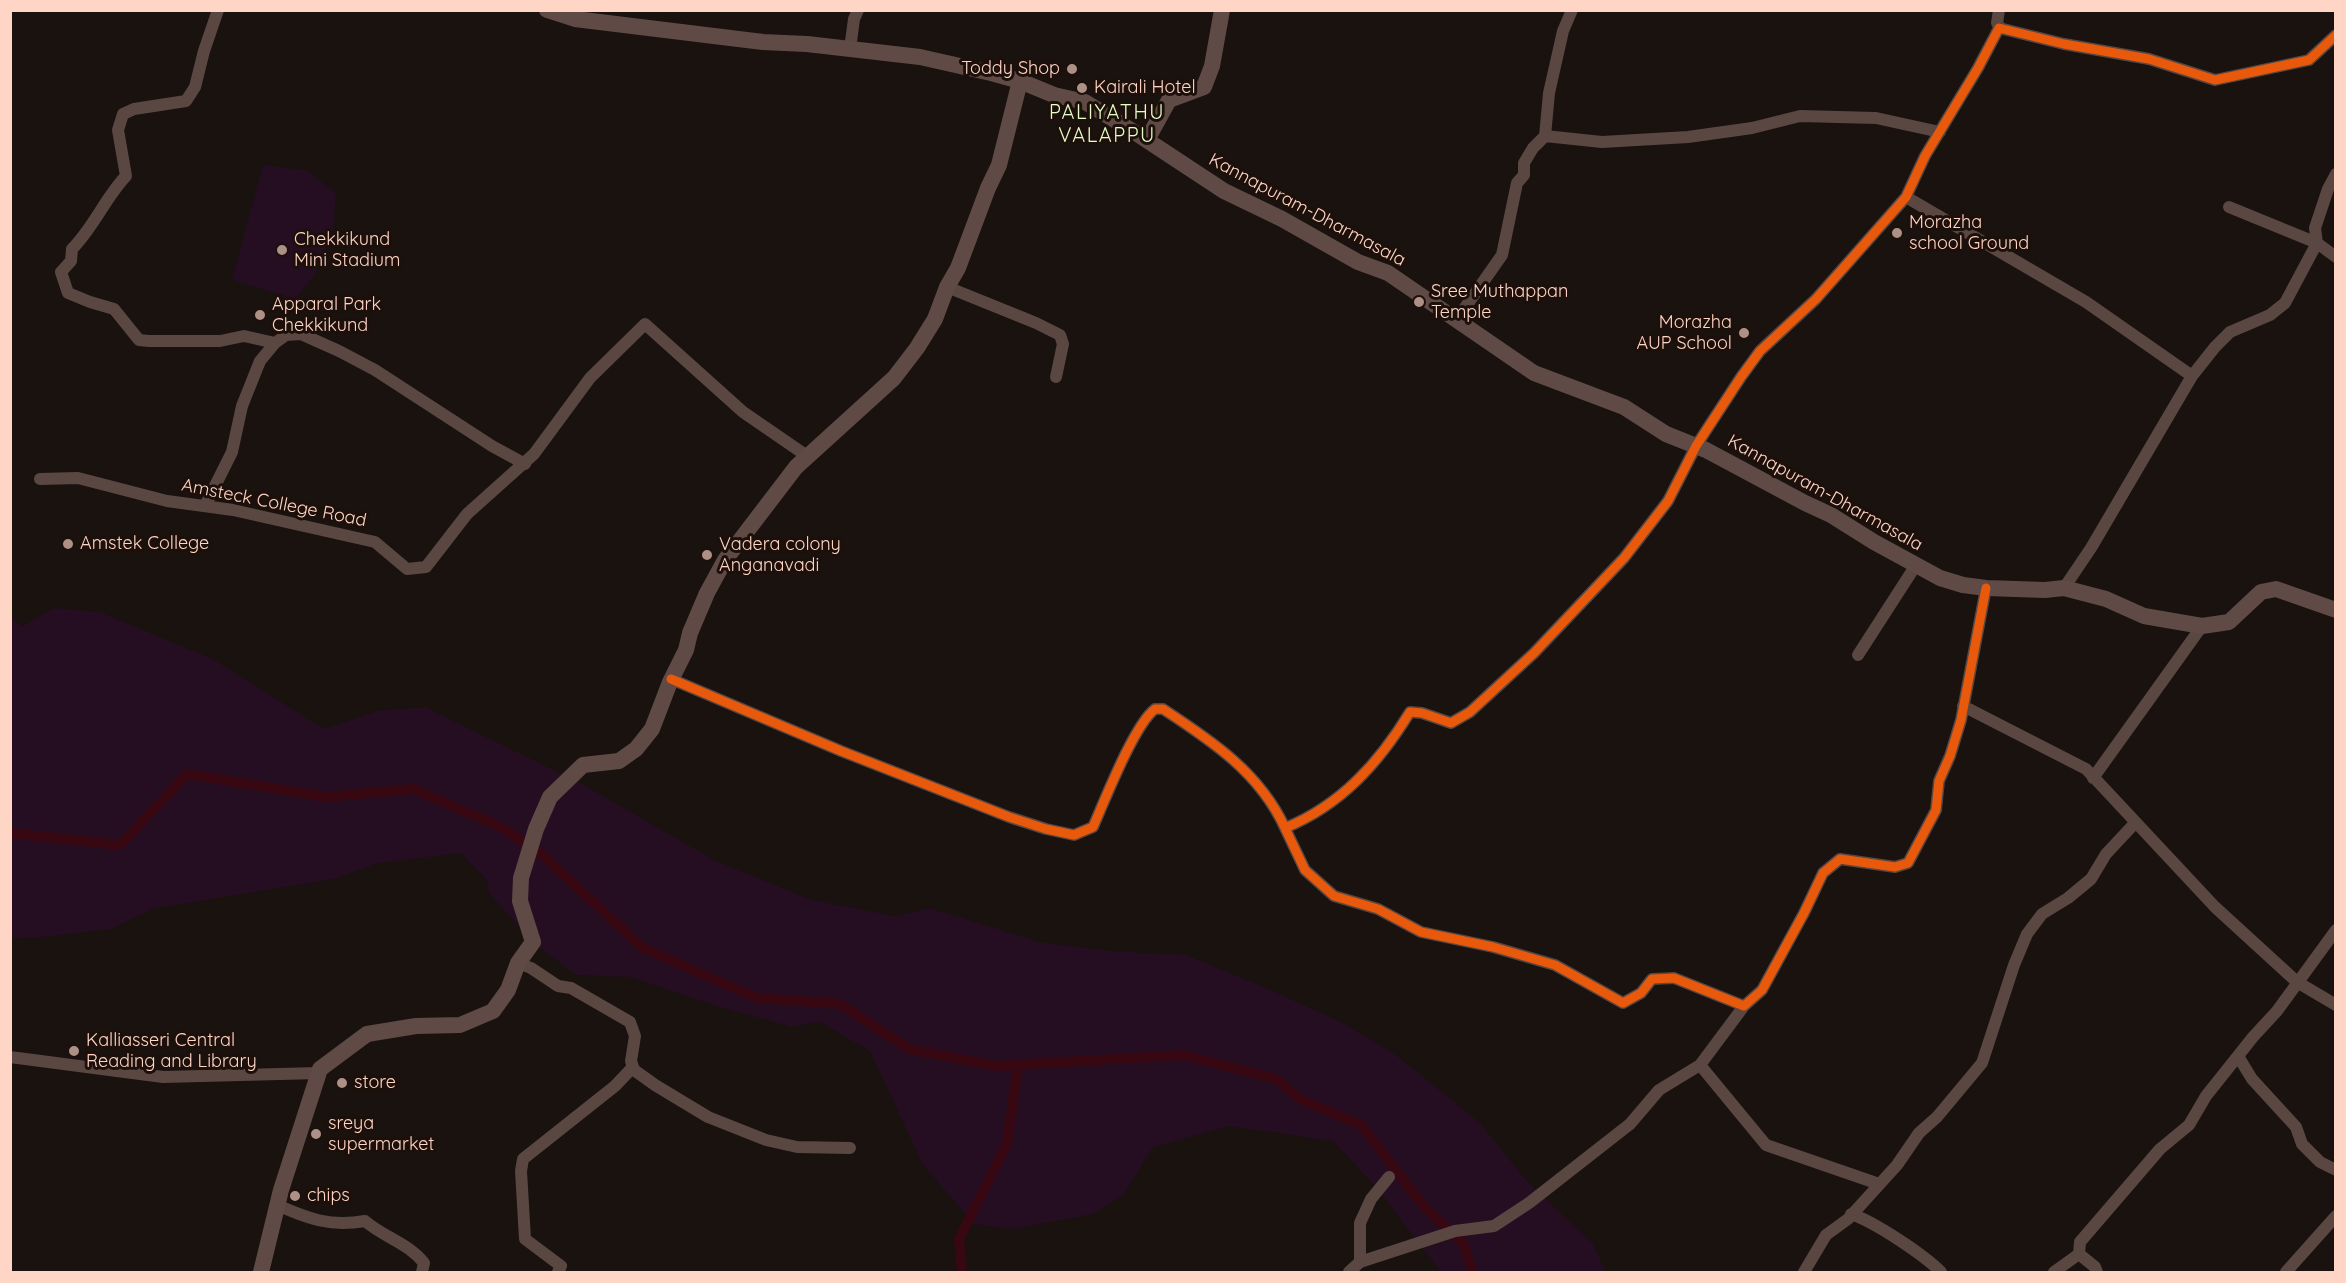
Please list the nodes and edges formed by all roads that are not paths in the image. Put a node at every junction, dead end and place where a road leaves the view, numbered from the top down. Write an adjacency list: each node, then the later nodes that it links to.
1 (218, 10): 21 (street)
2 (547, 10): 9 (main road, Kannapuram-Dharmasala)
3 (858, 10): 9 (street)
4 (1222, 10): 13 (main road)
5 (1572, 10): 12 (street)
6 (1999, 10): 7 (street)
7 (2001, 28): 8 (street); 11 (street)
8 (2336, 35)
9 (850, 49): 10 (main road, Kannapuram-Dharmasala)
10 (1020, 81): 13 (main road, Kannapuram-Dharmasala); 19 (main road)
11 (1940, 132): 12 (street); 15 (street)
12 (1545, 136): 20 (street)
13 (1147, 140): 20 (main road, Kannapuram-Dharmasala)
14 (2336, 174): 17 (street)
15 (1906, 197): 22 (street); 24 (street)
16 (2229, 207): 17 (street)
17 (2317, 243): 18 (street); 22 (street)
18 (2336, 257)
19 (947, 286): 23 (street); 25 (main road)
20 (1457, 319): 24 (main road, Kannapuram-Dharmasala)
21 (275, 343): 26 (street); 28 (street)
22 (2192, 376): 31 (street)
23 (1056, 377)
24 (1696, 446): 29 (main road, Kannapuram-Dharmasala); 39 (street)
25 (807, 456): 26 (street, Amsteck College Road); 35 (main road)
26 (525, 464): 28 (street, Amsteck College Road)
27 (40, 478): 28 (street, Amsteck College Road)
28 (205, 506)
29 (1916, 565): 30 (main road, Kannapuram-Dharmasala); 34 (street)
30 (1986, 588): 31 (main road, Kannapuram-Dharmasala); 36 (street)
31 (2064, 588): 33 (main road, Kannapuram-Dharmasala)
32 (2336, 610): 33 (main road, Kannapuram-Dharmasala)
33 (2202, 626): 37 (street)
34 (1858, 655)
35 (671, 679): 39 (street); 41 (main road)
36 (1963, 706): 37 (street); 44 (street)
37 (2093, 778): 38 (street)
38 (2135, 823): 42 (street); 53 (street)
39 (1285, 828): 44 (street)
40 (2336, 930): 42 (street)
41 (518, 963): 48 (street); 49 (main road)
42 (2297, 982): 43 (street); 45 (street)
43 (2336, 1005)
44 (1744, 1006): 47 (street)
45 (2238, 1056): 51 (street); 57 (street)
46 (10, 1057): 49 (street)
47 (1700, 1065): 53 (street); 58 (street)
48 (633, 1067): 50 (street); 61 (street)
49 (319, 1071): 54 (main road)
50 (850, 1148)
51 (2336, 1170)
52 (1389, 1177): 58 (street)
53 (1879, 1184): 55 (street)
54 (277, 1205): 59 (main road); 60 (street)
55 (1851, 1214): 63 (street); 64 (street)
56 (2336, 1216): 67 (street)
57 (2079, 1254): 65 (street); 66 (street)
58 (1360, 1262): 62 (street)
59 (261, 1272)
60 (422, 1272)
61 (558, 1272)
62 (1349, 1272)
63 (1804, 1272)
64 (1941, 1272)
65 (2054, 1272)
66 (2097, 1272)
67 (2286, 1272)

